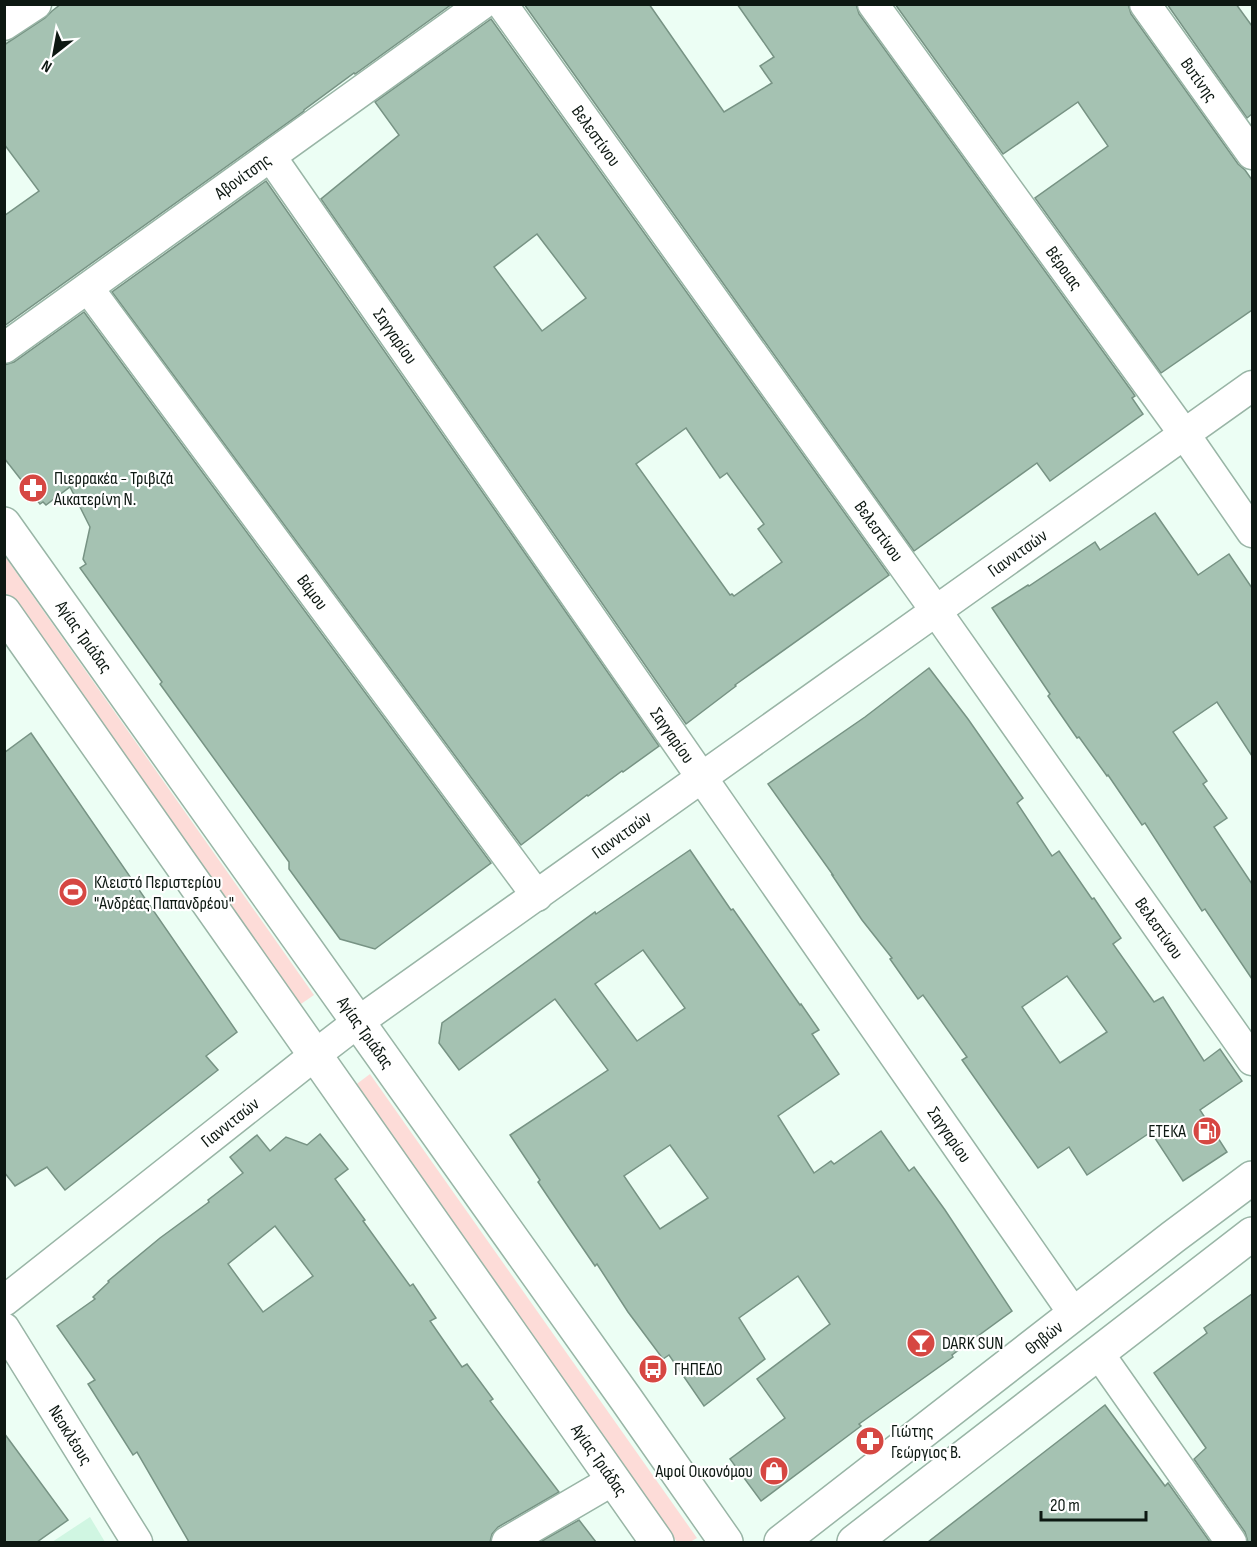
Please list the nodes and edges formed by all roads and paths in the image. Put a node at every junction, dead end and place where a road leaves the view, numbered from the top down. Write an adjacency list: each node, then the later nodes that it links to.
1 (36, 4): 6 (street)
2 (482, 4): 8 (street, Αβονίτσης)
3 (502, 4): 15 (street, Βελεστίνου)
4 (873, 4): 12 (street, Βέροιας)
5 (1145, 4): 7 (street, Βυτίνης)
6 (4, 25)
7 (1252, 154)
8 (271, 157): 9 (street, Αβονίτσης); 17 (street, Σαγγαρίου)
9 (88, 288): 10 (street, Αβονίτσης); 18 (street, Βάμου)
10 (4, 348)
11 (1252, 386): 12 (street, Γιαννιτσών)
12 (1185, 435): 14 (street, Βέροιας); 15 (street, Γιαννιτσών)
13 (4, 524): 19 (street, Αγίας Τριάδας)
14 (1252, 532)
15 (936, 611): 17 (street, Γιαννιτσών); 21 (street, Βελεστίνου)
16 (4, 612): 20 (street, Αγίας Τριάδας)
17 (702, 778): 18 (street, Γιαννιτσών); 25 (street, Σαγγαρίου)
18 (537, 896): 19 (street, Γιαννιτσών)
19 (358, 1022): 20 (street, Γιαννιτσών); 32 (street, Αγίας Τριάδας)
20 (315, 1055): 24 (street, Γιαννιτσών); 28 (street, Αγίας Τριάδας)
21 (1252, 1060)
22 (1252, 1178): 25 (street, Θηβών)
23 (1252, 1234): 27 (street)
24 (4, 1301)
25 (1074, 1314): 33 (street, Θηβών)
26 (4, 1328): 29 (street, Νεοκλέους)
27 (1099, 1354): 34 (street); 35 (street)
28 (613, 1480): 30 (street); 31 (street, Αγίας Τριάδας)
29 (137, 1542)
30 (507, 1542)
31 (657, 1542)
32 (726, 1542)
33 (781, 1542)
34 (854, 1542)
35 (1231, 1542)

